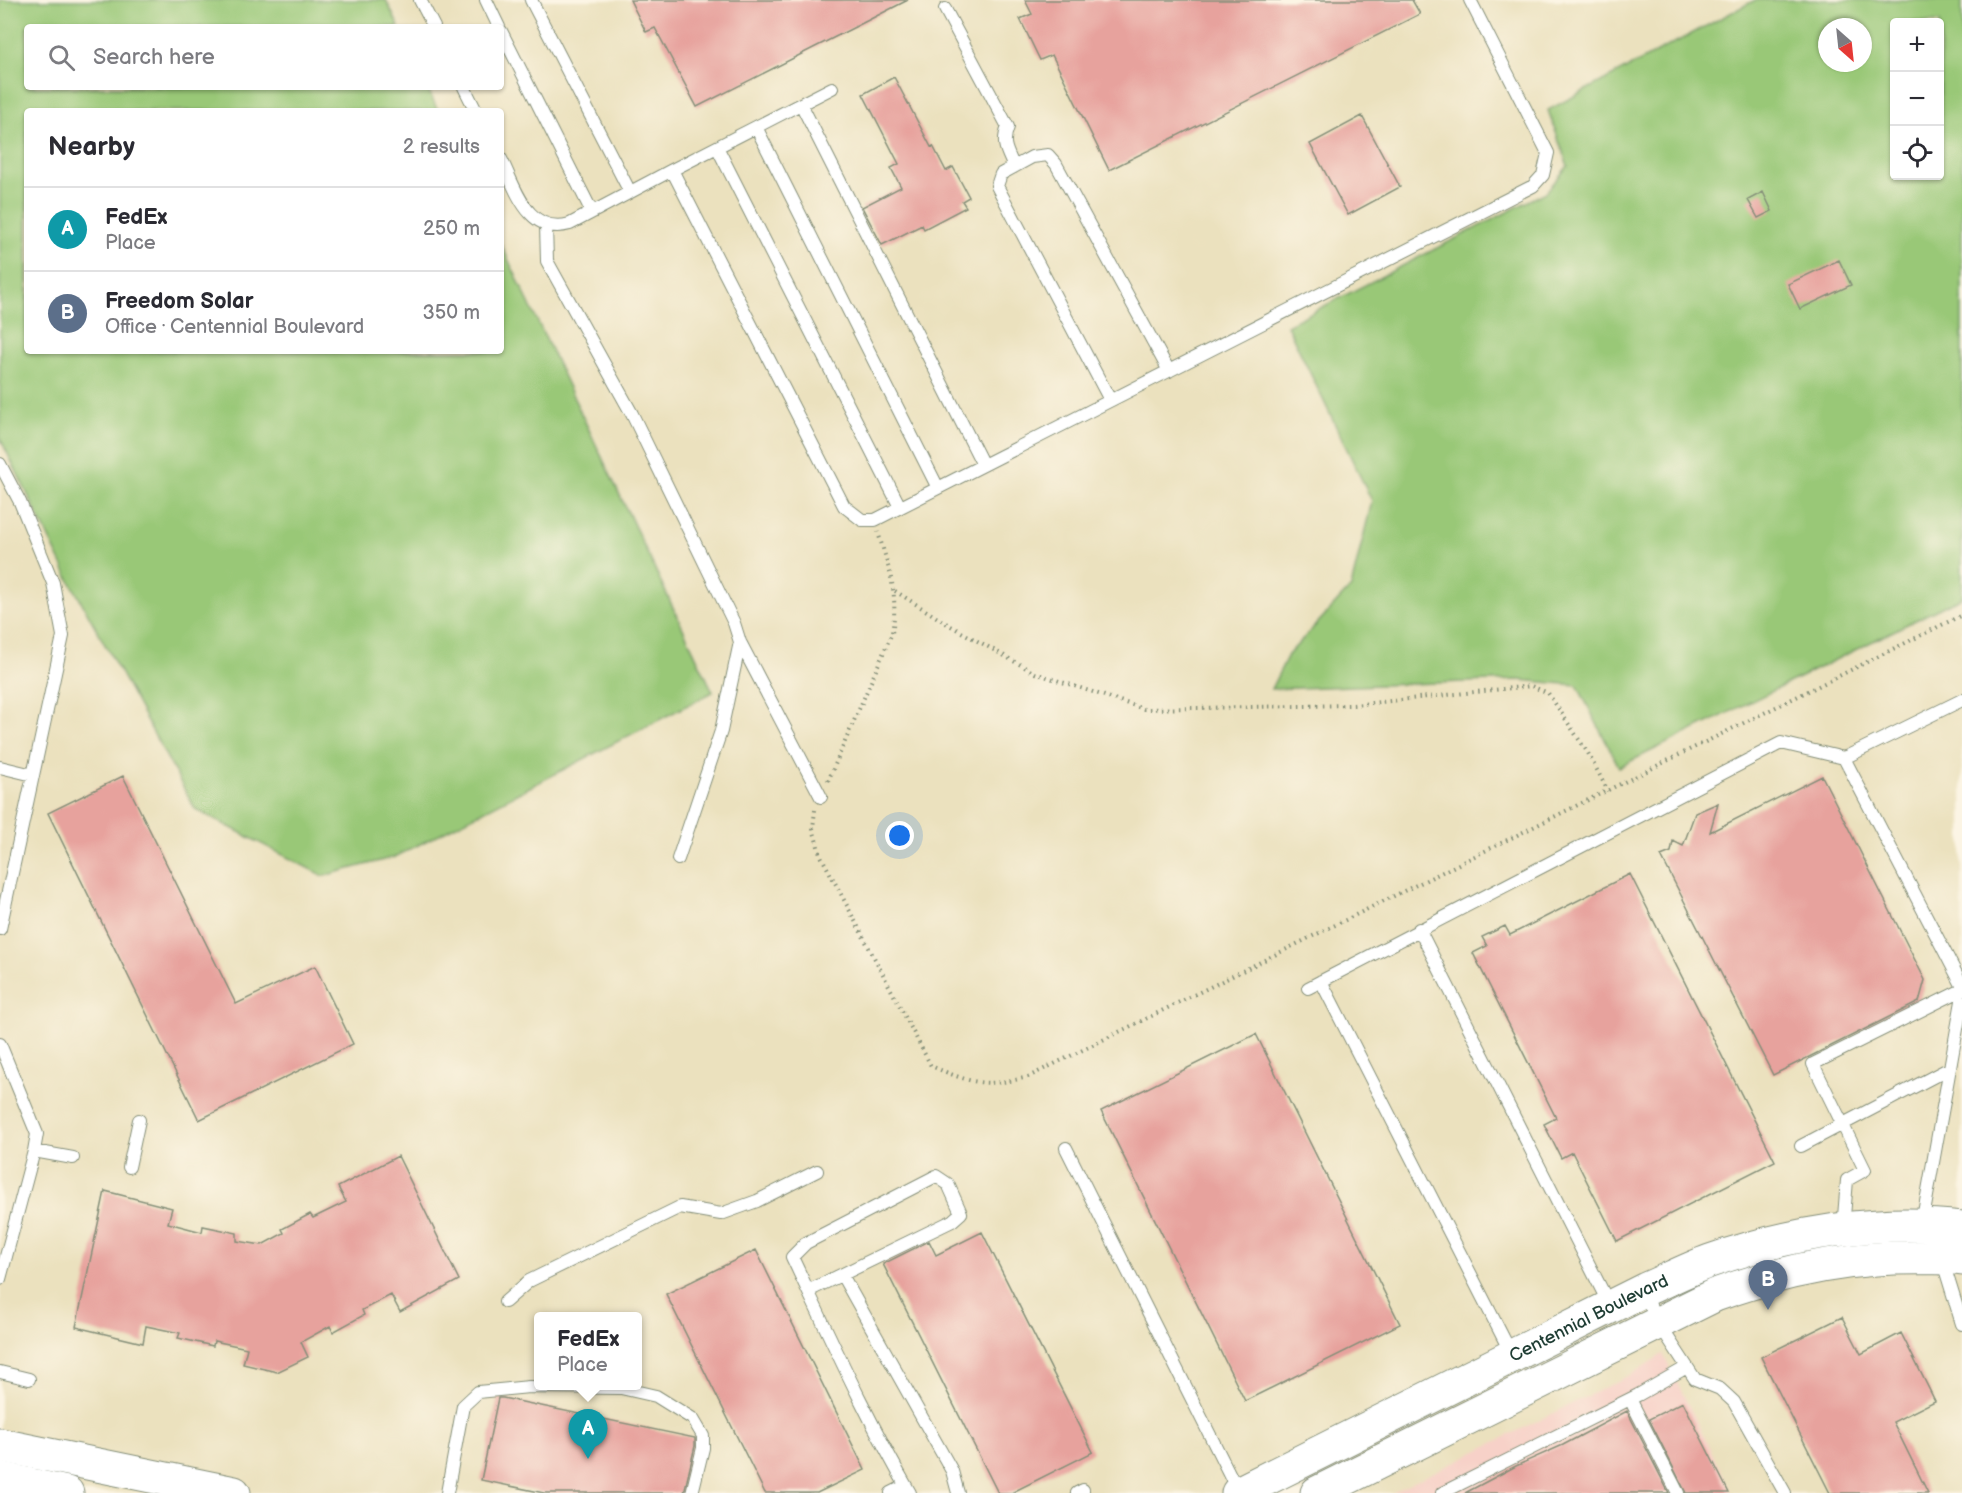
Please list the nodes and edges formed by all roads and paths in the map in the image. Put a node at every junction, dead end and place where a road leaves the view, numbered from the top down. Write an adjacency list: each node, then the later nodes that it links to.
1 (420, 0): 6 (lane)
2 (486, 0): 7 (lane)
3 (531, 0): 18 (lane)
4 (1470, 0): 21 (lane)
5 (945, 9): 16 (lane)
6 (432, 24)
7 (498, 24)
8 (504, 37): 19 (lane)
9 (832, 88): 11 (lane)
10 (466, 90): 12 (lane)
11 (801, 104): 13 (lane); 24 (lane)
12 (475, 108)
13 (756, 127): 14 (lane); 25 (lane)
14 (717, 147): 17 (lane); 26 (lane)
15 (504, 165): 20 (lane)
16 (1014, 167): 21 (lane); 22 (lane)
17 (672, 170): 18 (lane); 27 (lane)
18 (630, 192): 19 (lane)
19 (592, 212): 20 (lane)
20 (546, 225): 30 (lane)
21 (1169, 371): 22 (lane)
22 (1110, 400): 24 (lane)
23 (0, 464): 34 (lane)
24 (982, 465): 25 (lane)
25 (938, 488): 26 (lane)
26 (900, 507): 27 (lane)
27 (874, 520): 28 (path)
28 (895, 591): 35 (path); 36 (path)
29 (1962, 615): 35 (path)
30 (740, 642): 36 (lane); 37 (lane)
31 (1962, 700): 32 (lane)
32 (1844, 758): 39 (lane); 41 (lane)
33 (0, 767): 34 (lane)
34 (33, 775): 38 (lane)
35 (1608, 791): 36 (path)
36 (821, 797)
37 (678, 859)
38 (0, 929)
39 (1419, 929): 40 (lane); 64 (lane)
40 (1321, 981): 42 (lane); 67 (lane)
41 (1962, 985)
42 (1308, 988)
43 (1962, 990): 48 (lane)
44 (1962, 1001): 46 (lane)
45 (0, 1044): 51 (lane)
46 (1950, 1068): 48 (lane); 55 (lane)
47 (139, 1120): 53 (lane)
48 (1842, 1124): 49 (lane); 57 (lane)
49 (1801, 1146)
50 (1066, 1148): 83 (lane)
51 (34, 1150): 52 (lane); 60 (lane)
52 (73, 1158)
53 (129, 1167)
54 (817, 1172): 63 (lane)
55 (1922, 1226): 56 (main road, Centennial Boulevard); 57 (main road, Centennial Boulevard)
56 (1962, 1228)
57 (1843, 1230): 62 (main road, Centennial Boulevard)
58 (1952, 1259): 65 (main road, Centennial Boulevard); 66 (lane)
59 (842, 1275): 61 (lane); 61 (lane); 82 (lane)
60 (0, 1279)
61 (808, 1291): 76 (lane)
62 (1642, 1291): 64 (main road, Centennial Boulevard); 65 (lane)
63 (505, 1302)
64 (1610, 1307): 67 (main road, Centennial Boulevard)
65 (1658, 1323): 68 (lane); 84 (main road, Centennial Boulevard)
66 (1962, 1324)
67 (1512, 1356): 83 (main road, Centennial Boulevard)
68 (1687, 1367): 73 (lane); 87 (lane)
69 (0, 1372): 70 (lane)
70 (29, 1379)
71 (534, 1387): 79 (lane)
72 (631, 1390): 80 (lane)
73 (1630, 1399): 85 (lane); 86 (lane)
74 (0, 1445): 78 (main road)
75 (0, 1478): 77 (main road)
76 (908, 1489): 81 (lane)
77 (68, 1493)
78 (234, 1493)
79 (447, 1493)
80 (692, 1493)
81 (891, 1493)
82 (958, 1493)
83 (1238, 1493)
84 (1317, 1493)
85 (1442, 1493)
86 (1678, 1493)
87 (1785, 1493)

